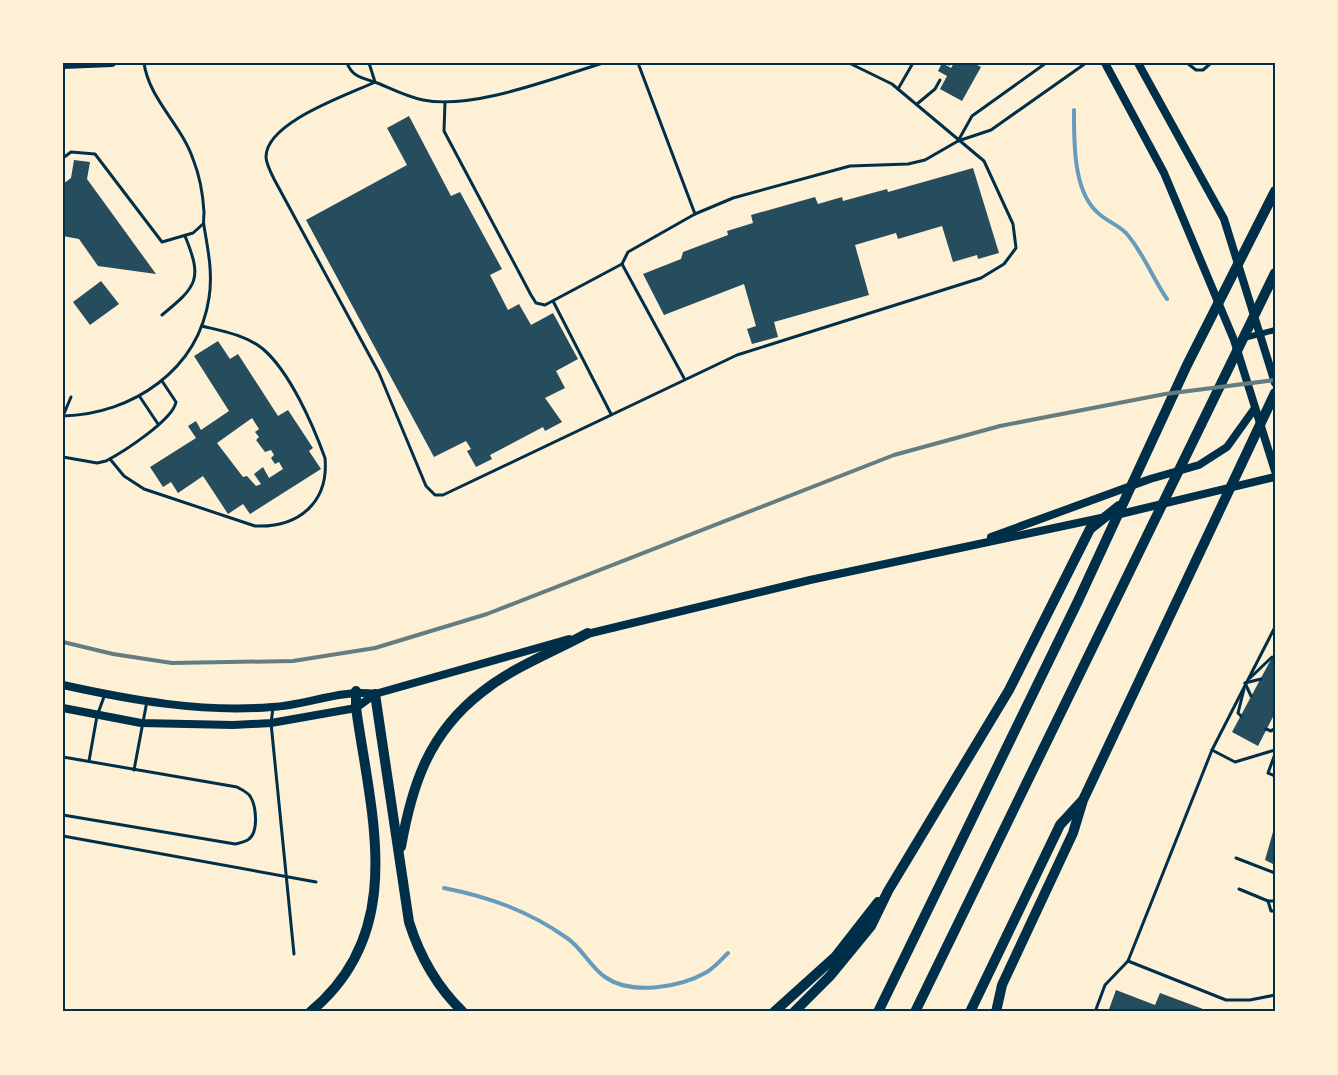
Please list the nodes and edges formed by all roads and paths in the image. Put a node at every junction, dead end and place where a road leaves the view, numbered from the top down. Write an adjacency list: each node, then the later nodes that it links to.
1 (112, 63): 15 (main road)
2 (144, 63): 25 (lane)
3 (347, 63): 17 (lane)
4 (369, 63): 17 (lane)
5 (603, 63): 19 (lane)
6 (638, 63): 24 (lane)
7 (849, 63): 18 (lane)
8 (913, 63): 18 (lane)
9 (1046, 63): 21 (lane)
10 (1086, 63): 21 (lane)
11 (1106, 63): 34 (main road)
12 (1138, 63): 33 (main road)
13 (1187, 63): 14 (lane)
14 (1211, 63)
15 (63, 64)
16 (940, 80): 20 (lane)
17 (375, 82): 19 (lane); 42 (lane)
18 (898, 89): 20 (lane)
19 (446, 102): 29 (lane)
20 (916, 105): 21 (lane)
21 (958, 141): 24 (lane); 35 (lane)
22 (63, 158): 26 (lane)
23 (1275, 191): 49 (highway)
24 (695, 214): 27 (lane)
25 (203, 224): 26 (lane); 31 (lane)
26 (185, 236): 30 (lane)
27 (622, 264): 29 (lane); 35 (lane)
28 (1275, 273): 98 (highway)
29 (553, 302): 42 (lane)
30 (162, 315)
31 (202, 326): 36 (lane); 46 (lane)
32 (1275, 330): 33 (street)
33 (1260, 335): 34 (street); 37 (main road)
34 (1234, 340): 41 (main road)
35 (684, 379): 42 (lane)
36 (162, 381): 39 (lane); 44 (lane)
37 (1275, 383)
38 (1275, 393): 77 (highway)
39 (140, 396): 43 (lane); 44 (lane)
40 (71, 397): 43 (lane)
41 (1255, 408): 47 (main road); 50 (street)
42 (611, 414)
43 (63, 416)
44 (158, 424): 46 (lane)
45 (63, 457): 46 (lane)
46 (110, 459)
47 (1275, 471)
48 (1275, 477): 50 (street)
49 (1122, 504): 86 (highway); 97 (highway)
50 (961, 547): 52 (street)
51 (1275, 627): 55 (lane)
52 (588, 633): 59 (street); 80 (highway)
53 (1272, 657): 55 (lane)
54 (1261, 679): 55 (lane)
55 (1245, 683): 60 (lane); 66 (lane); 71 (lane)
56 (63, 685): 58 (street)
57 (356, 691): 59 (street); 62 (street); 64 (highway)
58 (105, 694): 61 (street); 65 (lane)
59 (375, 694): 64 (street); 80 (highway)
60 (1251, 696)
61 (147, 701): 62 (street); 67 (lane)
62 (273, 707): 68 (lane)
63 (63, 708): 65 (street)
64 (356, 708): 68 (street); 93 (highway)
65 (97, 716): 67 (street); 74 (lane)
66 (1241, 716)
67 (141, 723): 68 (street); 75 (lane)
68 (271, 723): 83 (lane)
69 (1275, 728): 70 (lane)
70 (1266, 729)
71 (1212, 750): 72 (lane); 91 (lane)
72 (1275, 752): 76 (lane)
73 (63, 757): 74 (lane)
74 (89, 761): 75 (lane)
75 (134, 770): 78 (lane)
76 (1275, 776)
77 (1083, 800): 99 (highway); 100 (highway)
78 (63, 815)
79 (63, 836): 83 (lane)
80 (399, 856): 94 (highway)
81 (1236, 858): 82 (lane)
82 (1275, 873)
83 (286, 877): 84 (lane); 90 (lane)
84 (316, 882)
85 (1239, 889): 87 (lane)
86 (888, 891): 95 (highway); 96 (highway)
87 (1268, 901): 88 (lane); 89 (lane)
88 (1275, 901)
89 (1273, 911)
90 (294, 954)
91 (1128, 961): 92 (lane); 101 (lane)
92 (1275, 995)
93 (310, 1012)
94 (463, 1012)
95 (774, 1012)
96 (794, 1012)
97 (878, 1012)
98 (915, 1012)
99 (970, 1012)
100 (996, 1012)
101 (1095, 1012)

